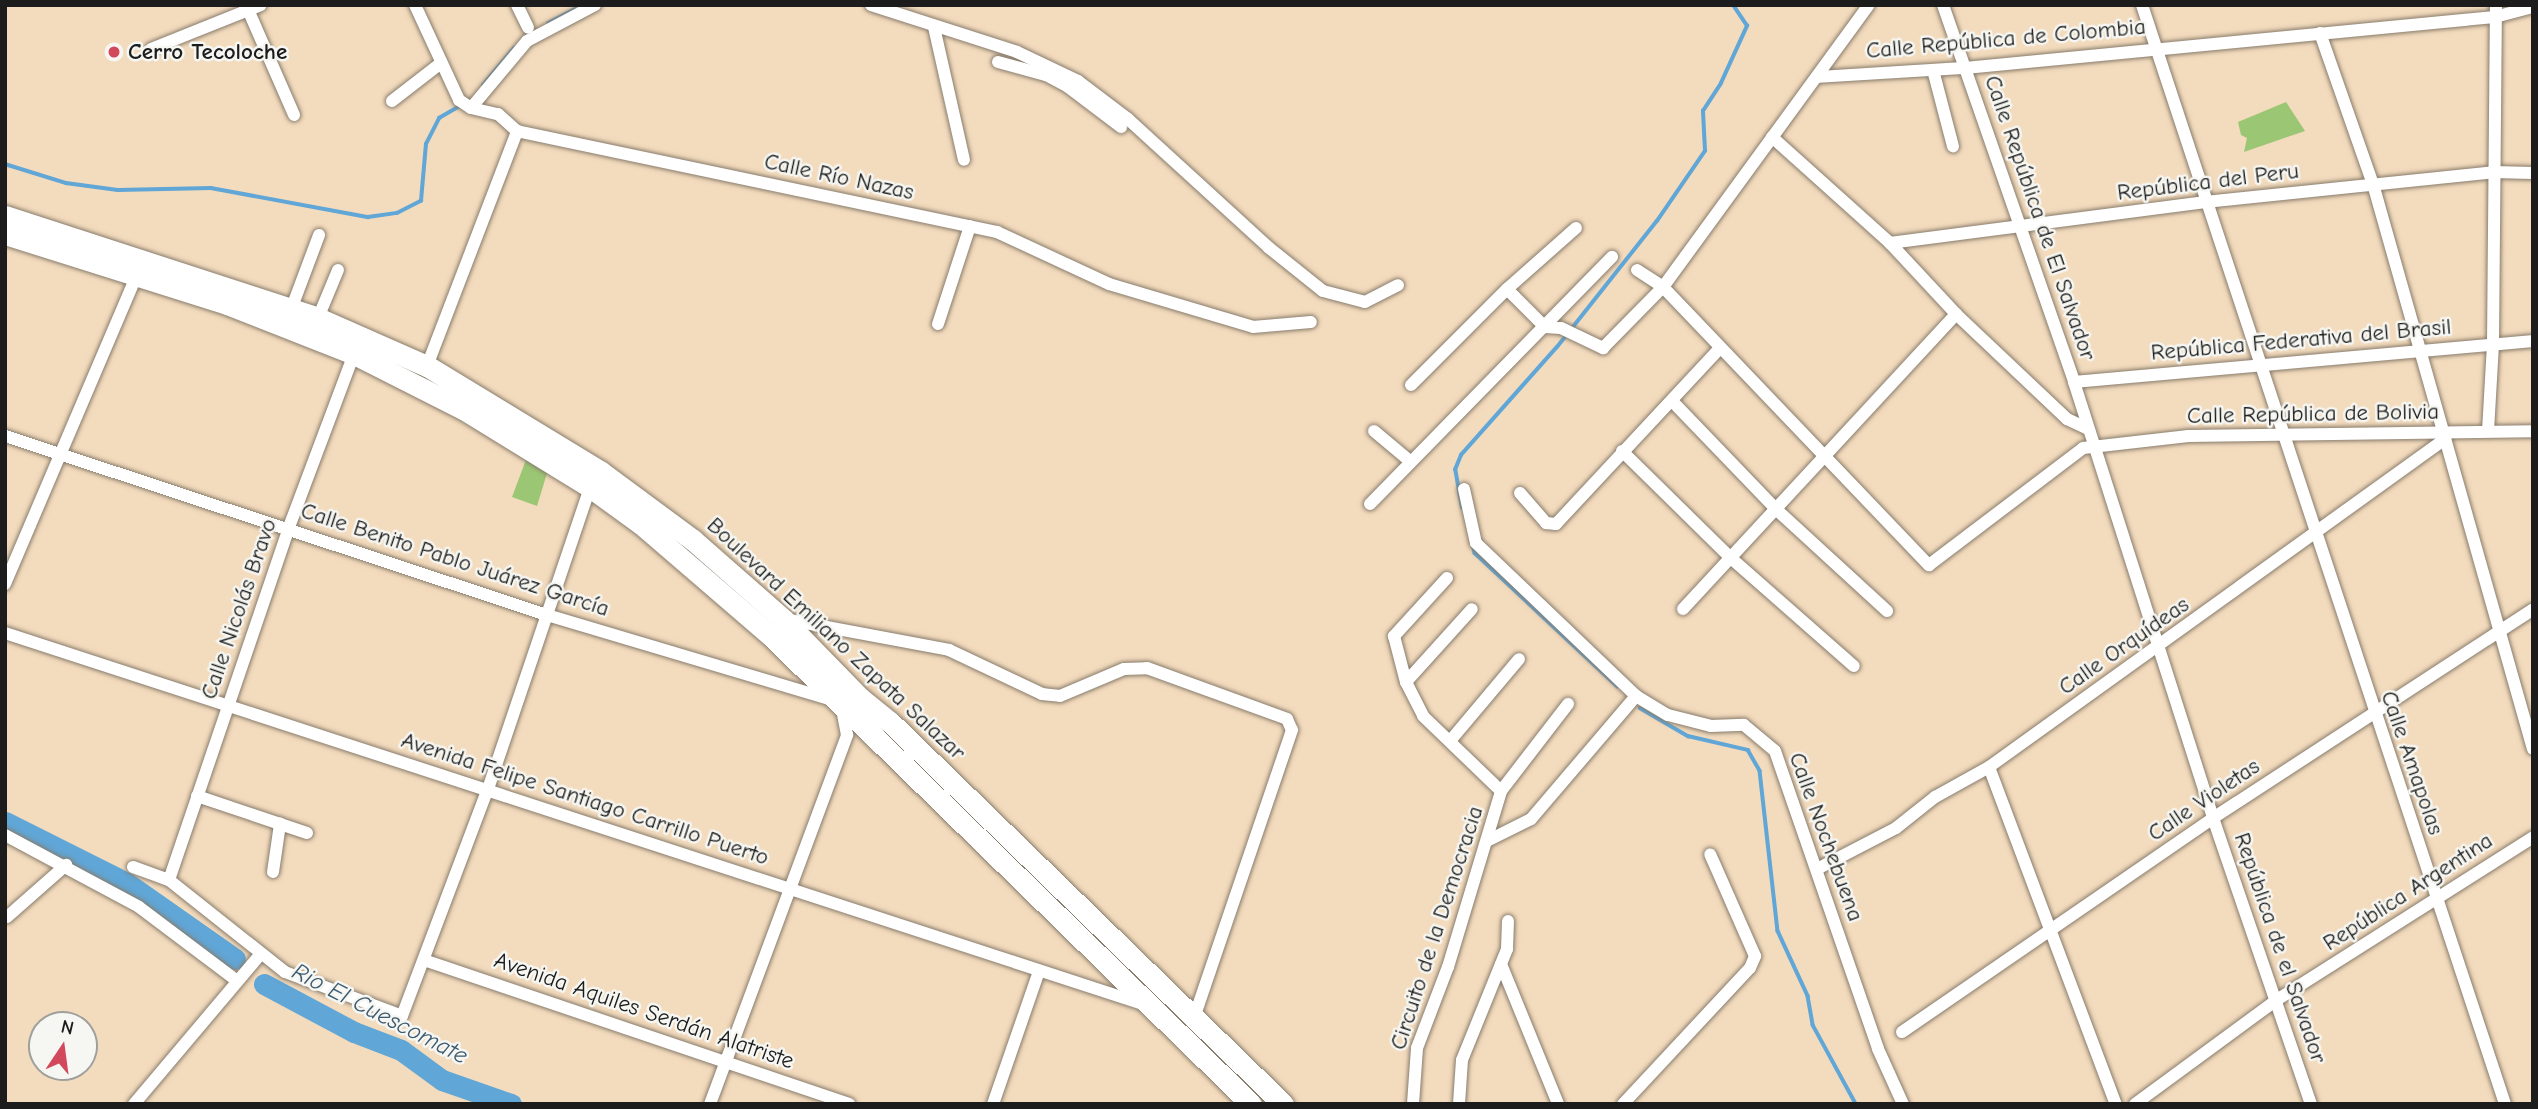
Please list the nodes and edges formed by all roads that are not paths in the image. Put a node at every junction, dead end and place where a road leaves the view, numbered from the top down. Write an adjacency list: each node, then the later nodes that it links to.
1 (415, 5): 18 (street)
2 (517, 5): 12 (street)
3 (595, 5): 23 (street)
4 (871, 5): 11 (street)
5 (1868, 5): 22 (street)
6 (1943, 5): 20 (street, Calle República de El Salvador)
7 (2142, 5): 14 (street, Calle Amapolas)
8 (252, 7): 15 (street); 26 (street)
9 (2533, 7): 10 (street, Calle República de Colombia)
10 (2496, 11): 13 (street, Calle República de Colombia); 33 (street)
11 (934, 27): 16 (street); 32 (street)
12 (528, 29)
13 (2320, 33): 14 (street, Calle República de Colombia); 35 (street)
14 (2157, 46): 20 (street, Calle República de Colombia); 36 (street, Calle Amapolas)
15 (152, 49)
16 (1017, 52): 19 (street); 48 (street)
17 (998, 62): 19 (street)
18 (441, 63): 24 (street); 25 (street)
19 (1019, 68): 28 (street)
20 (1965, 68): 21 (street, Calle República de Colombia); 39 (street, Calle República de El Salvador)
21 (1933, 70): 22 (street, Calle República de Colombia); 31 (street)
22 (1817, 77): 30 (street)
23 (485, 92): 25 (street); 27 (street)
24 (392, 101)
25 (466, 105): 27 (street, Calle Río Nazas)
26 (294, 114)
27 (498, 114): 29 (street, Calle Río Nazas)
28 (1121, 127)
29 (517, 131): 38 (street, Calle Río Nazas); 63 (street)
30 (1772, 137): 43 (street); 49 (street)
31 (1952, 146)
32 (964, 160)
33 (2493, 172): 34 (street, República del Peru); 35 (street, República del Peru); 58 (street)
34 (2533, 173)
35 (2373, 184): 36 (street, República del Peru); 60 (street)
36 (2205, 202): 39 (street, República del Peru); 62 (street, Calle Amapolas)
37 (5, 216): 51 (main road, Boulevard Emiliano Zapata Salazar)
38 (970, 226): 54 (street, Calle Río Nazas); 55 (street)
39 (2019, 226): 43 (street, República del Peru); 64 (street, Calle República de El Salvador)
40 (1576, 228): 50 (street)
41 (5, 234): 47 (main road, Boulevard Emiliano Zapata Salazar)
42 (319, 235): 51 (street)
43 (1890, 243): 52 (street)
44 (1612, 257): 56 (street)
45 (338, 270): 53 (street)
46 (1637, 270): 49 (street)
47 (137, 275): 61 (main road, Boulevard Emiliano Zapata Salazar); 76 (street)
48 (1398, 285)
49 (1663, 287): 56 (street); 59 (street)
50 (1507, 289): 56 (street); 65 (street)
51 (292, 307): 53 (main road, Boulevard Emiliano Zapata Salazar)
52 (1956, 314): 67 (street); 77 (street)
53 (318, 318): 63 (main road, Boulevard Emiliano Zapata Salazar)
54 (1311, 323)
55 (938, 324)
56 (1545, 327): 78 (street)
57 (2533, 341): 58 (street, República Federativa del Brasil)
58 (2493, 344): 60 (street, República Federativa del Brasil); 69 (street)
59 (1718, 349): 66 (street); 77 (street)
60 (2418, 351): 62 (street, República Federativa del Brasil); 73 (street)
61 (354, 354): 79 (main road, Boulevard Emiliano Zapata Salazar); 84 (street, Calle Nicolás Bravo)
62 (2260, 365): 64 (street, República Federativa del Brasil); 71 (street, Calle Amapolas)
63 (427, 366): 94 (main road, Boulevard Emiliano Zapata Salazar)
64 (2074, 382): 67 (street, Calle República de El Salvador)
65 (1410, 385)
66 (1673, 402): 75 (street); 83 (street)
67 (2088, 429): 74 (street, Calle República de El Salvador)
68 (1374, 431): 78 (street)
69 (2488, 431): 70 (street, Calle República de Bolivia); 73 (street, Calle República de Bolivia)
70 (2533, 431)
71 (2283, 434): 73 (street, Calle República de Bolivia); 74 (street, Calle República de Bolivia); 85 (street, Calle Amapolas)
72 (5, 436): 76 (street, Calle Benito Pablo Juárez García)
73 (2445, 436): 85 (street, Calle Orquídeas); 96 (street)
74 (2094, 446): 77 (street); 97 (street, República de el Salvador)
75 (1622, 451): 81 (street); 86 (street)
76 (61, 454): 84 (street, Calle Benito Pablo Juárez García); 88 (street)
77 (1825, 457): 83 (street)
78 (1410, 462): 82 (street)
79 (590, 487): 93 (street); 101 (main road, Boulevard Emiliano Zapata Salazar)
80 (1464, 489): 102 (street, Calle Nochebuena)
81 (1520, 493)
82 (1370, 504)
83 (1779, 511): 86 (street); 92 (street)
84 (289, 527): 93 (street, Calle Benito Pablo Juárez García); 104 (street, Calle Nicolás Bravo)
85 (2314, 536): 97 (street, Calle Orquídeas); 105 (street, Calle Amapolas)
86 (1732, 559): 90 (street); 99 (street)
87 (1447, 578): 100 (street, Circuito de la Democracia)
88 (5, 584)
89 (1472, 609): 100 (street)
90 (1683, 609)
91 (2533, 609): 96 (street, Calle Violetas)
92 (1887, 611)
93 (547, 615): 101 (street, Calle Benito Pablo Juárez García); 109 (street)
94 (783, 619): 101 (main road, Boulevard Emiliano Zapata Salazar); 136 (street)
95 (5, 633): 104 (street, Avenida Felipe Santiago Carrillo Puerto)
96 (2499, 634): 105 (street, Calle Violetas); 107 (street)
97 (2161, 646): 108 (street, Calle Orquídeas); 112 (street, República de el Salvador)
98 (1519, 659): 106 (street)
99 (1854, 666)
100 (1406, 682): 106 (street, Circuito de la Democracia)
101 (837, 692): 124 (street); 135 (main road, Boulevard Emiliano Zapata Salazar); 136 (main road, Boulevard Emiliano Zapata Salazar)
102 (1636, 696): 117 (street); 121 (street, Calle Nochebuena)
103 (1568, 704): 110 (street)
104 (228, 707): 109 (street, Avenida Felipe Santiago Carrillo Puerto); 111 (street, Calle Nicolás Bravo)
105 (2373, 713): 112 (street, Calle Violetas); 125 (street, Calle Amapolas)
106 (1450, 741): 110 (street, Circuito de la Democracia)
107 (2533, 749)
108 (1989, 767): 121 (street, Calle Orquídeas); 128 (street)
109 (488, 789): 124 (street, Avenida Felipe Santiago Carrillo Puerto); 130 (street)
110 (1501, 791): 117 (street, Circuito de la Democracia)
111 (197, 796): 113 (street); 123 (street, Calle Nicolás Bravo)
112 (2213, 818): 128 (street, Calle Violetas); 134 (street, República de el Salvador)
113 (280, 824): 114 (street); 122 (street)
114 (307, 833)
115 (5, 835): 119 (street)
116 (2533, 837): 125 (street, República Argentina)
117 (1487, 841): 145 (street, Circuito de la Democracia)
118 (1710, 854): 148 (street)
119 (66, 865): 126 (street); 133 (street)
120 (133, 867): 123 (street)
121 (1816, 869): 149 (street, Calle Nochebuena)
122 (273, 872)
123 (169, 880): 129 (street)
124 (790, 888): 132 (street, Avenida Felipe Santiago Carrillo Puerto); 138 (street)
125 (2437, 900): 134 (street, República Argentina); 153 (street, Calle Amapolas)
126 (6, 917)
127 (1508, 921): 131 (street)
128 (2048, 933): 137 (street, Calle Violetas); 150 (street)
129 (258, 957): 130 (street); 133 (street)
130 (424, 960): 138 (street, Avenida Aquiles Serdán Alatriste)
131 (1501, 964): 146 (street); 147 (street)
132 (1039, 971): 135 (street, Avenida Felipe Santiago Carrillo Puerto); 143 (street)
133 (239, 977): 140 (street)
134 (2275, 1001): 151 (street, República Argentina); 152 (street, República de el Salvador)
135 (1151, 1007): 144 (main road, Boulevard Emiliano Zapata Salazar)
136 (1194, 1018): 139 (main road, Boulevard Emiliano Zapata Salazar)
137 (1902, 1032)
138 (725, 1059): 141 (street); 142 (street, Avenida Aquiles Serdán Alatriste)
139 (1279, 1103)
140 (134, 1104)
141 (710, 1104)
142 (849, 1104)
143 (993, 1104)
144 (1251, 1104)
145 (1413, 1104)
146 (1460, 1104)
147 (1558, 1104)
148 (1623, 1104)
149 (1903, 1104)
150 (2116, 1104)
151 (2135, 1104)
152 (2311, 1104)
153 (2505, 1104)

